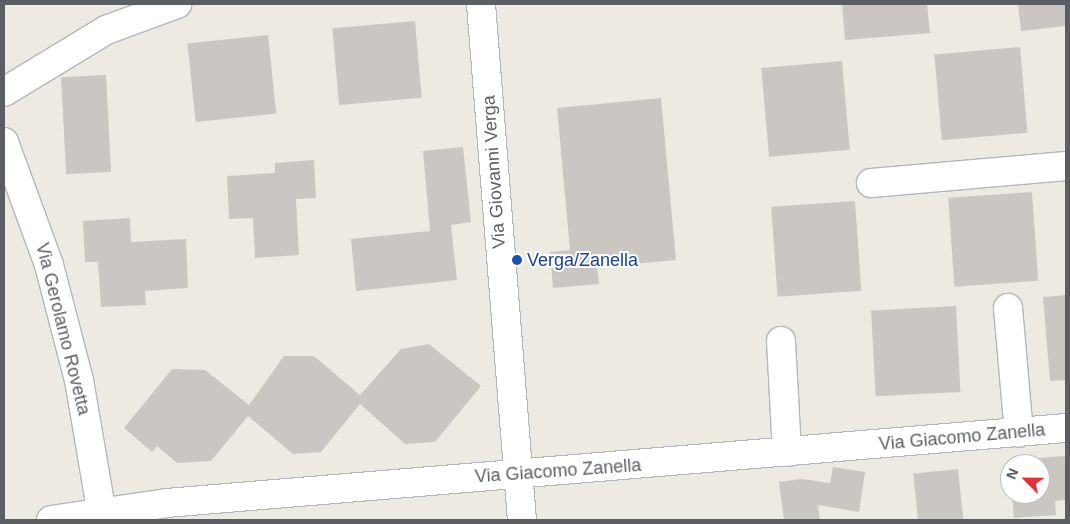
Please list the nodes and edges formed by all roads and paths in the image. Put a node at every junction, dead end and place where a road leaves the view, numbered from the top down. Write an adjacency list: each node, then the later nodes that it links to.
1 (177, 4): 3 (street)
2 (481, 4): 12 (street, Via Giovanni Verga)
3 (4, 92)
4 (4, 142): 13 (street, Via Gerolamo Rovetta)
5 (1066, 166): 6 (street)
6 (872, 183)
7 (1008, 308): 10 (street)
8 (781, 341): 11 (street)
9 (1066, 428): 10 (street, Via Giacomo Zanella)
10 (1019, 433): 11 (street, Via Giacomo Zanella)
11 (788, 452): 12 (street, Via Giacomo Zanella)
12 (517, 476): 13 (street, Via Giacomo Zanella); 15 (street, Via Giovanni Verga)
13 (103, 516): 14 (street, Via Giacomo Zanella)
14 (51, 520)
15 (522, 520)

